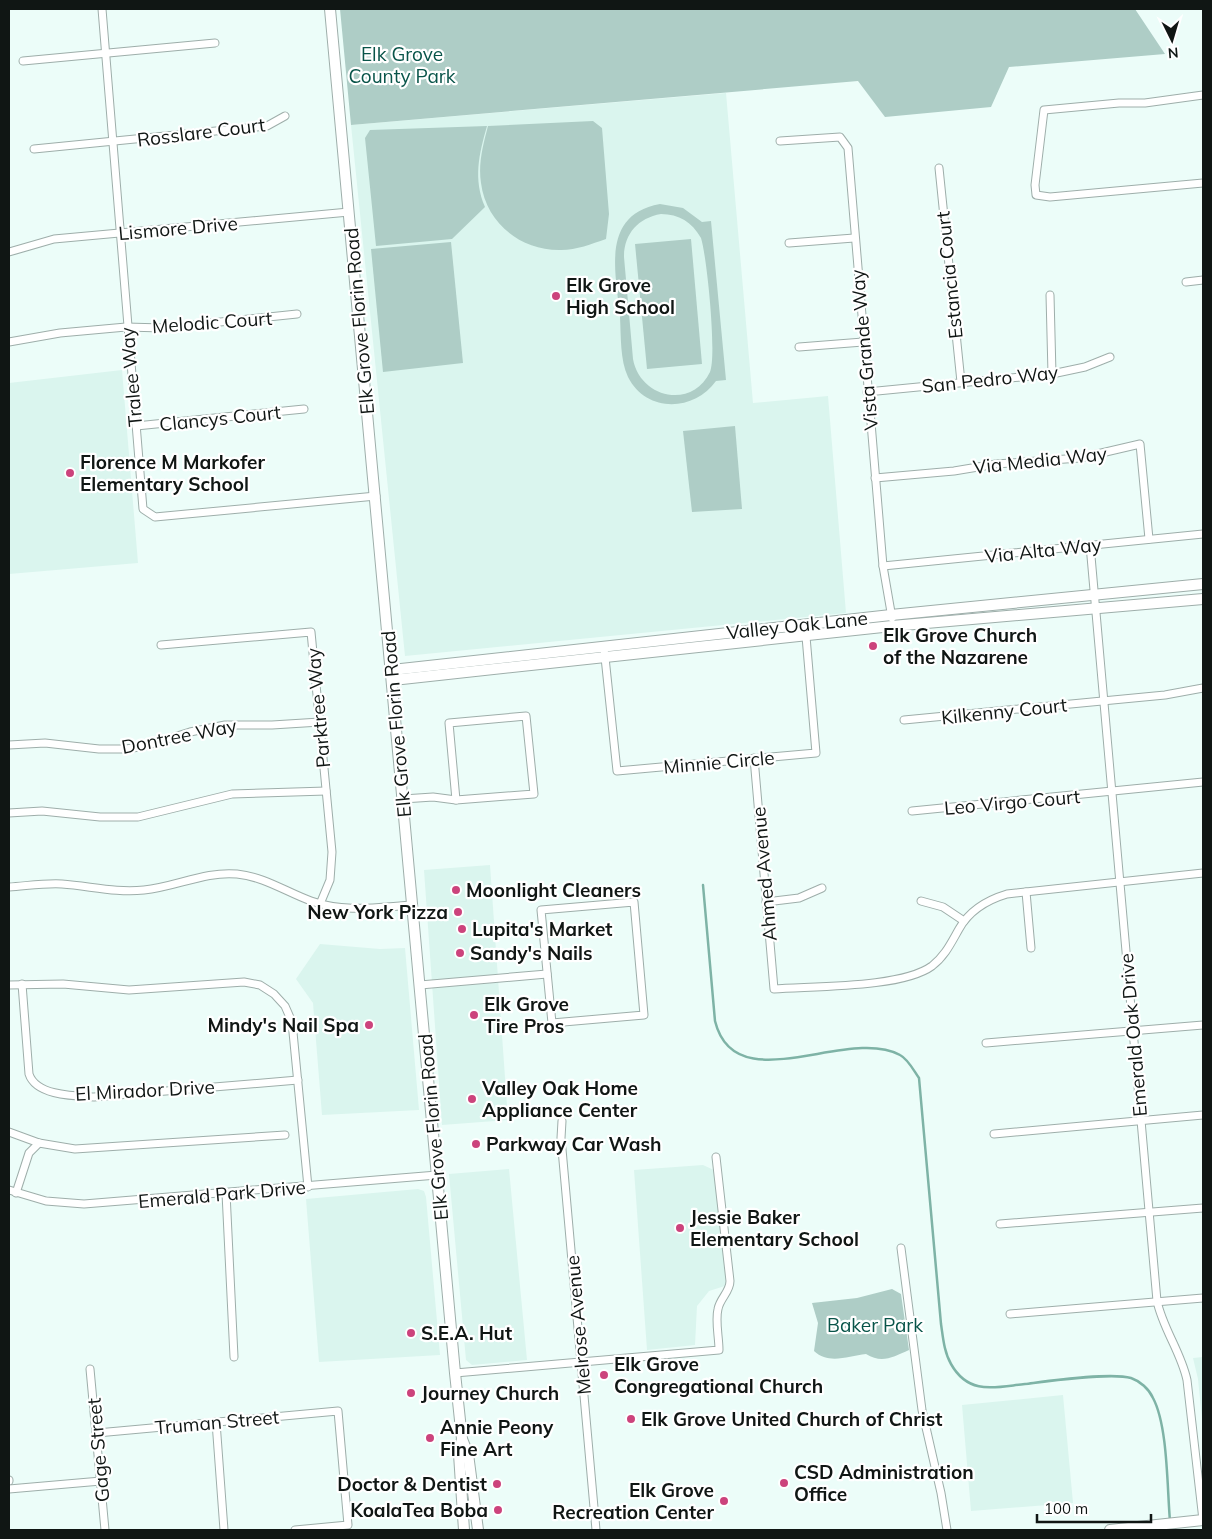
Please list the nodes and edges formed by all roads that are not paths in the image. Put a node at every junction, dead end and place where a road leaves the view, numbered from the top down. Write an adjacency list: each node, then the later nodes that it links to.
1 (102, 9): 4 (street, Tralee Way)
2 (330, 9): 13 (main road, Elk Grove Florin Road)
3 (216, 43): 4 (street)
4 (106, 53): 5 (street); 9 (street, Tralee Way)
5 (23, 61)
6 (1203, 95): 12 (street)
7 (285, 116): 9 (street, Rosslare Court)
8 (780, 140): 15 (street, Vista Grande Way)
9 (114, 142): 10 (street, Rosslare Court); 14 (street, Tralee Way)
10 (34, 149)
11 (939, 168): 28 (street, Estancia Court)
12 (1203, 183)
13 (349, 212): 14 (street, Lismore Drive); 33 (main road, Elk Grove Florin Road)
14 (122, 234): 17 (street, Lismore Drive); 22 (street, Tralee Way)
15 (854, 238): 16 (street); 24 (street, Vista Grande Way)
16 (788, 243)
17 (9, 252)
18 (1203, 280): 19 (street)
19 (1186, 282)
20 (1050, 295): 27 (street)
21 (297, 314): 22 (street, Melodic Court)
22 (126, 327): 23 (street, Melodic Court); 31 (street, Tralee Way)
23 (9, 342)
24 (863, 342): 25 (street); 29 (street, Vista Grande Way)
25 (799, 347)
26 (1110, 357): 27 (street, San Pedro Way)
27 (1052, 374): 28 (street, San Pedro Way)
28 (961, 382): 29 (street, San Pedro Way)
29 (867, 392): 32 (street, Vista Grande Way)
30 (304, 409): 31 (street, Clancys Court)
31 (136, 426): 33 (street, Tralee Way)
32 (875, 478): 35 (street, Via Media Way); 37 (street, Vista Grande Way)
33 (376, 496): 48 (main road, Elk Grove Florin Road)
34 (1203, 534): 35 (street, Via Alta Way)
35 (1150, 539): 36 (street, Via Alta Way)
36 (1090, 545): 37 (street, Via Alta Way); 39 (street, Emerald Oak Drive)
37 (883, 566): 42 (street, Vista Grande Way)
38 (1203, 584): 39 (main road, Valley Oak Lane)
39 (1093, 595): 41 (street, Emerald Oak Drive); 42 (main road, Valley Oak Lane)
40 (1203, 598): 41 (main road, Valley Oak Lane)
41 (1095, 608): 44 (main road, Valley Oak Lane); 50 (street, Emerald Oak Drive)
42 (891, 615): 43 (main road, Valley Oak Lane); 44 (street, Vista Grande Way)
43 (805, 625): 45 (street, Minnie Circle); 47 (main road, Valley Oak Lane)
44 (892, 626): 45 (main road, Valley Oak Lane)
45 (806, 637): 47 (main road, Valley Oak Lane); 54 (street, Minnie Circle)
46 (161, 645): 52 (street, Parktree Way)
47 (604, 653): 48 (main road, Valley Oak Lane); 54 (street, Minnie Circle)
48 (392, 675): 58 (main road, Elk Grove Florin Road)
49 (1203, 688): 50 (street, Kilkenny Court)
50 (1104, 701): 51 (street, Kilkenny Court); 57 (street, Emerald Oak Drive)
51 (904, 720)
52 (320, 722): 53 (street, Dontree Way); 56 (street, Parktree Way)
53 (9, 745)
54 (754, 758): 68 (street, Ahmed Avenue)
55 (1203, 782): 57 (street, Leo Virgo Court)
56 (326, 791): 61 (street); 69 (street, Parktree Way)
57 (1112, 793): 60 (street, Leo Virgo Court); 63 (street, Emerald Oak Drive)
58 (403, 799): 59 (street); 70 (main road, Elk Grove Florin Road)
59 (456, 800): 59 (street)
60 (912, 811)
61 (9, 813)
62 (1203, 873): 63 (street)
63 (1120, 883): 66 (street); 78 (street, Emerald Oak Drive)
64 (9, 887): 69 (street)
65 (822, 888): 68 (street)
66 (1026, 892): 71 (street); 72 (street)
67 (921, 901): 71 (street)
68 (766, 902): 71 (street, Ahmed Avenue)
69 (320, 904): 70 (street)
70 (413, 905): 76 (main road, Elk Grove Florin Road)
71 (964, 921)
72 (1031, 948)
73 (547, 974): 73 (street); 76 (street)
74 (22, 984): 75 (street); 80 (street); 80 (street, El Mirador Drive)
75 (9, 985)
76 (420, 985): 89 (main road, Elk Grove Florin Road)
77 (1203, 1025): 78 (street)
78 (1132, 1030): 79 (street); 82 (street, Emerald Oak Drive)
79 (986, 1043)
80 (298, 1080): 90 (street)
81 (1203, 1115): 82 (street)
82 (1140, 1120): 85 (street); 94 (street, Emerald Oak Drive)
83 (562, 1121): 101 (street, Melrose Avenue)
84 (9, 1132): 87 (street)
85 (994, 1134)
86 (285, 1135): 87 (street)
87 (39, 1143): 91 (street)
88 (716, 1157): 101 (street)
89 (437, 1176): 90 (street, Emerald Park Drive); 103 (main road, Elk Grove Florin Road)
90 (308, 1187): 92 (street, Emerald Park Drive)
91 (12, 1192): 92 (street, Emerald Park Drive)
92 (226, 1193): 100 (street)
93 (1203, 1208): 94 (street)
94 (1149, 1211): 95 (street); 98 (street, Emerald Oak Drive)
95 (1000, 1224)
96 (901, 1248): 116 (street)
97 (1203, 1298): 98 (street)
98 (1157, 1301): 99 (street); 109 (street, Emerald Oak Drive)
99 (1010, 1314)
100 (234, 1357)
101 (581, 1363): 103 (street); 115 (street, Melrose Avenue)
102 (90, 1369): 105 (street, Gage Street)
103 (455, 1373): 106 (main road, Elk Grove Florin Road)
104 (216, 1422): 105 (street, Truman Street); 111 (street); 112 (street, Truman Street)
105 (97, 1433): 107 (street, Gage Street)
106 (462, 1439): 113 (main road, Elk Grove Florin Road); 114 (main road, Elk Grove Florin Road)
107 (101, 1481): 108 (street); 110 (street, Gage Street)
108 (9, 1490)
109 (1203, 1520): 117 (main road)
110 (105, 1530)
111 (224, 1530)
112 (295, 1530)
113 (464, 1530)
114 (478, 1530)
115 (596, 1530)
116 (947, 1530)
117 (1110, 1530)

